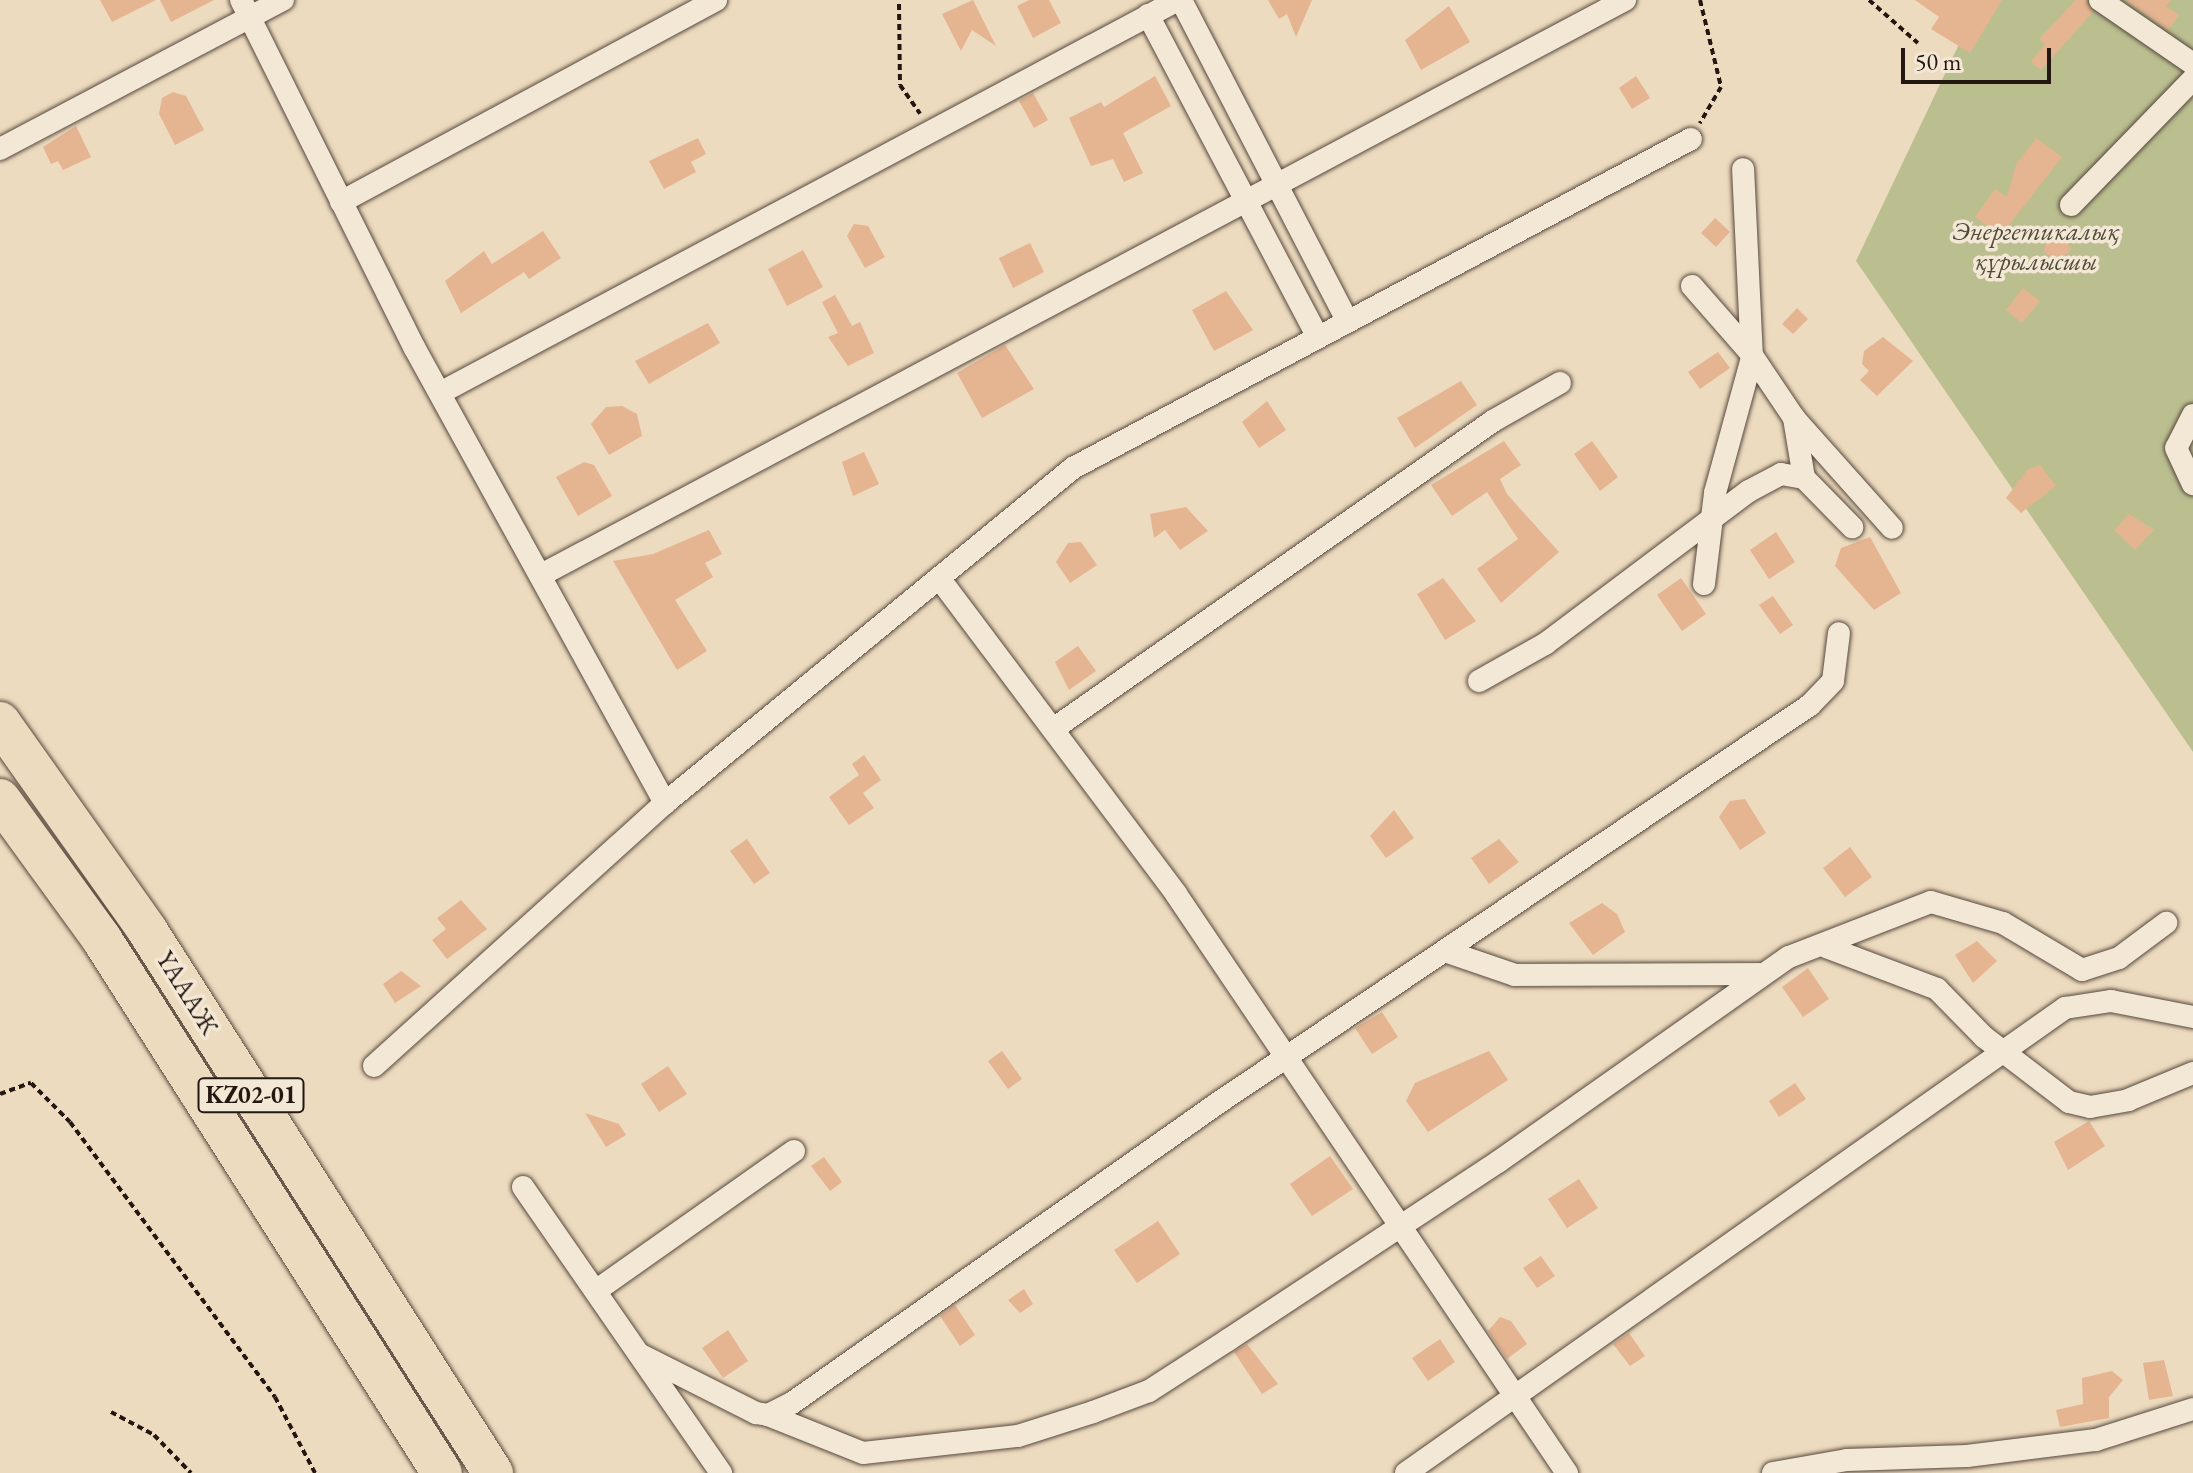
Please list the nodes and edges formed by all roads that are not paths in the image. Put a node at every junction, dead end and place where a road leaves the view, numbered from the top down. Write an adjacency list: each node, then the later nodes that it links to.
1 (283, 0): 6 (street)
2 (716, 0): 13 (street)
3 (1625, 0): 12 (street)
4 (2100, 0): 7 (street)
5 (1167, 4): 12 (street); 14 (street); 21 (street)
6 (245, 9): 10 (street); 13 (street)
7 (2193, 64)
8 (2193, 79): 15 (street)
9 (1691, 139): 17 (street)
10 (0, 149)
11 (1743, 169): 19 (street)
12 (1278, 186): 14 (street); 17 (street)
13 (341, 202): 21 (street)
14 (1247, 203): 18 (street); 29 (street)
15 (2071, 205)
16 (1692, 286): 19 (street)
17 (1347, 320): 18 (street)
18 (1317, 336): 30 (street)
19 (1752, 358): 23 (street); 26 (street)
20 (1560, 383): 35 (street)
21 (440, 393): 29 (street)
22 (2193, 415): 25 (street)
23 (1794, 418): 24 (street); 28 (street)
24 (1804, 478): 26 (street); 27 (street)
25 (2193, 484)
26 (1710, 516): 31 (street); 33 (street)
27 (1852, 527)
28 (1892, 528)
29 (543, 574): 37 (street)
30 (939, 578): 35 (street); 37 (street)
31 (1704, 584)
32 (1839, 633): 40 (street)
33 (1479, 681)
34 (0, 722): 56 (highway, ҮАААЖ / KZ02-01)
35 (1056, 727): 44 (street)
36 (0, 799): 55 (highway, ҮАААЖ / KZ02-01)
37 (665, 803): 45 (street)
38 (2166, 923): 39 (street)
39 (1826, 947): 41 (street); 43 (street)
40 (1445, 951): 41 (street); 44 (street)
41 (1761, 974): 49 (street)
42 (2193, 1017): 43 (street)
43 (2003, 1053): 46 (street); 52 (street)
44 (1287, 1058): 49 (street); 54 (street)
45 (374, 1066)
46 (2193, 1073)
47 (794, 1151): 50 (street)
48 (523, 1187): 50 (street)
49 (1403, 1225): 52 (street); 54 (street)
50 (597, 1290): 51 (street)
51 (641, 1355): 54 (street); 57 (street)
52 (1517, 1396): 58 (street); 59 (street)
53 (2193, 1409): 60 (street)
54 (768, 1415)
55 (442, 1473)
56 (493, 1473)
57 (721, 1473)
58 (1406, 1473)
59 (1567, 1473)
60 (1773, 1473)

